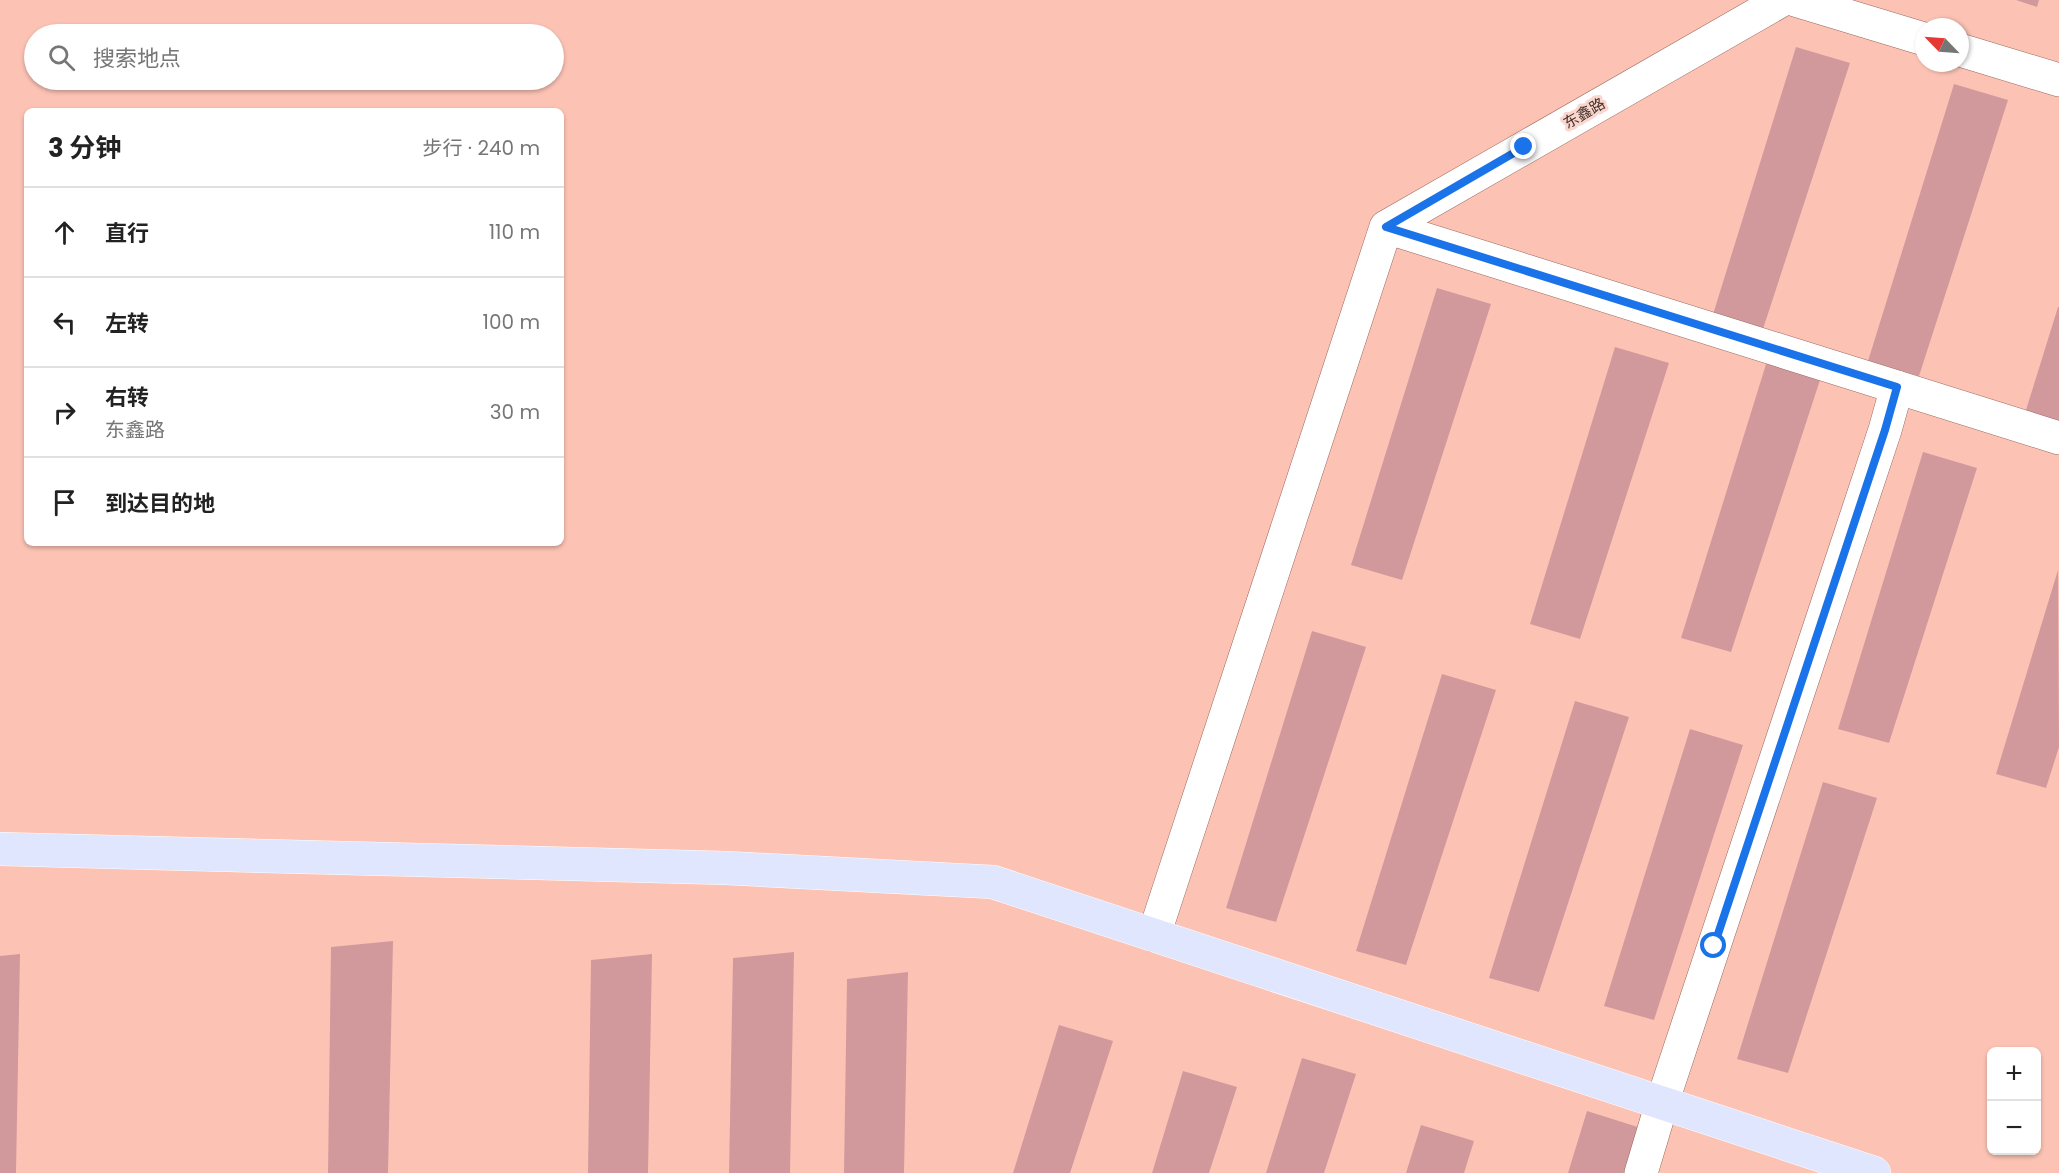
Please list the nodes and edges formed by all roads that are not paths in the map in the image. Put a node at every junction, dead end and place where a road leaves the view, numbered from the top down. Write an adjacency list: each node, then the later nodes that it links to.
1 (1782, 0): 6 (street, 东鑫路)
2 (1795, 0): 3 (street)
3 (1915, 36)
4 (1969, 53): 5 (street)
5 (2059, 80)
6 (1386, 227): 7 (street); 10 (street)
7 (1897, 387): 8 (street); 11 (street)
8 (2059, 438)
9 (0, 849): 10 (main road)
10 (1154, 934): 11 (main road)
11 (1662, 1103): 12 (street); 13 (main road)
12 (1641, 1173)
13 (1874, 1173)

